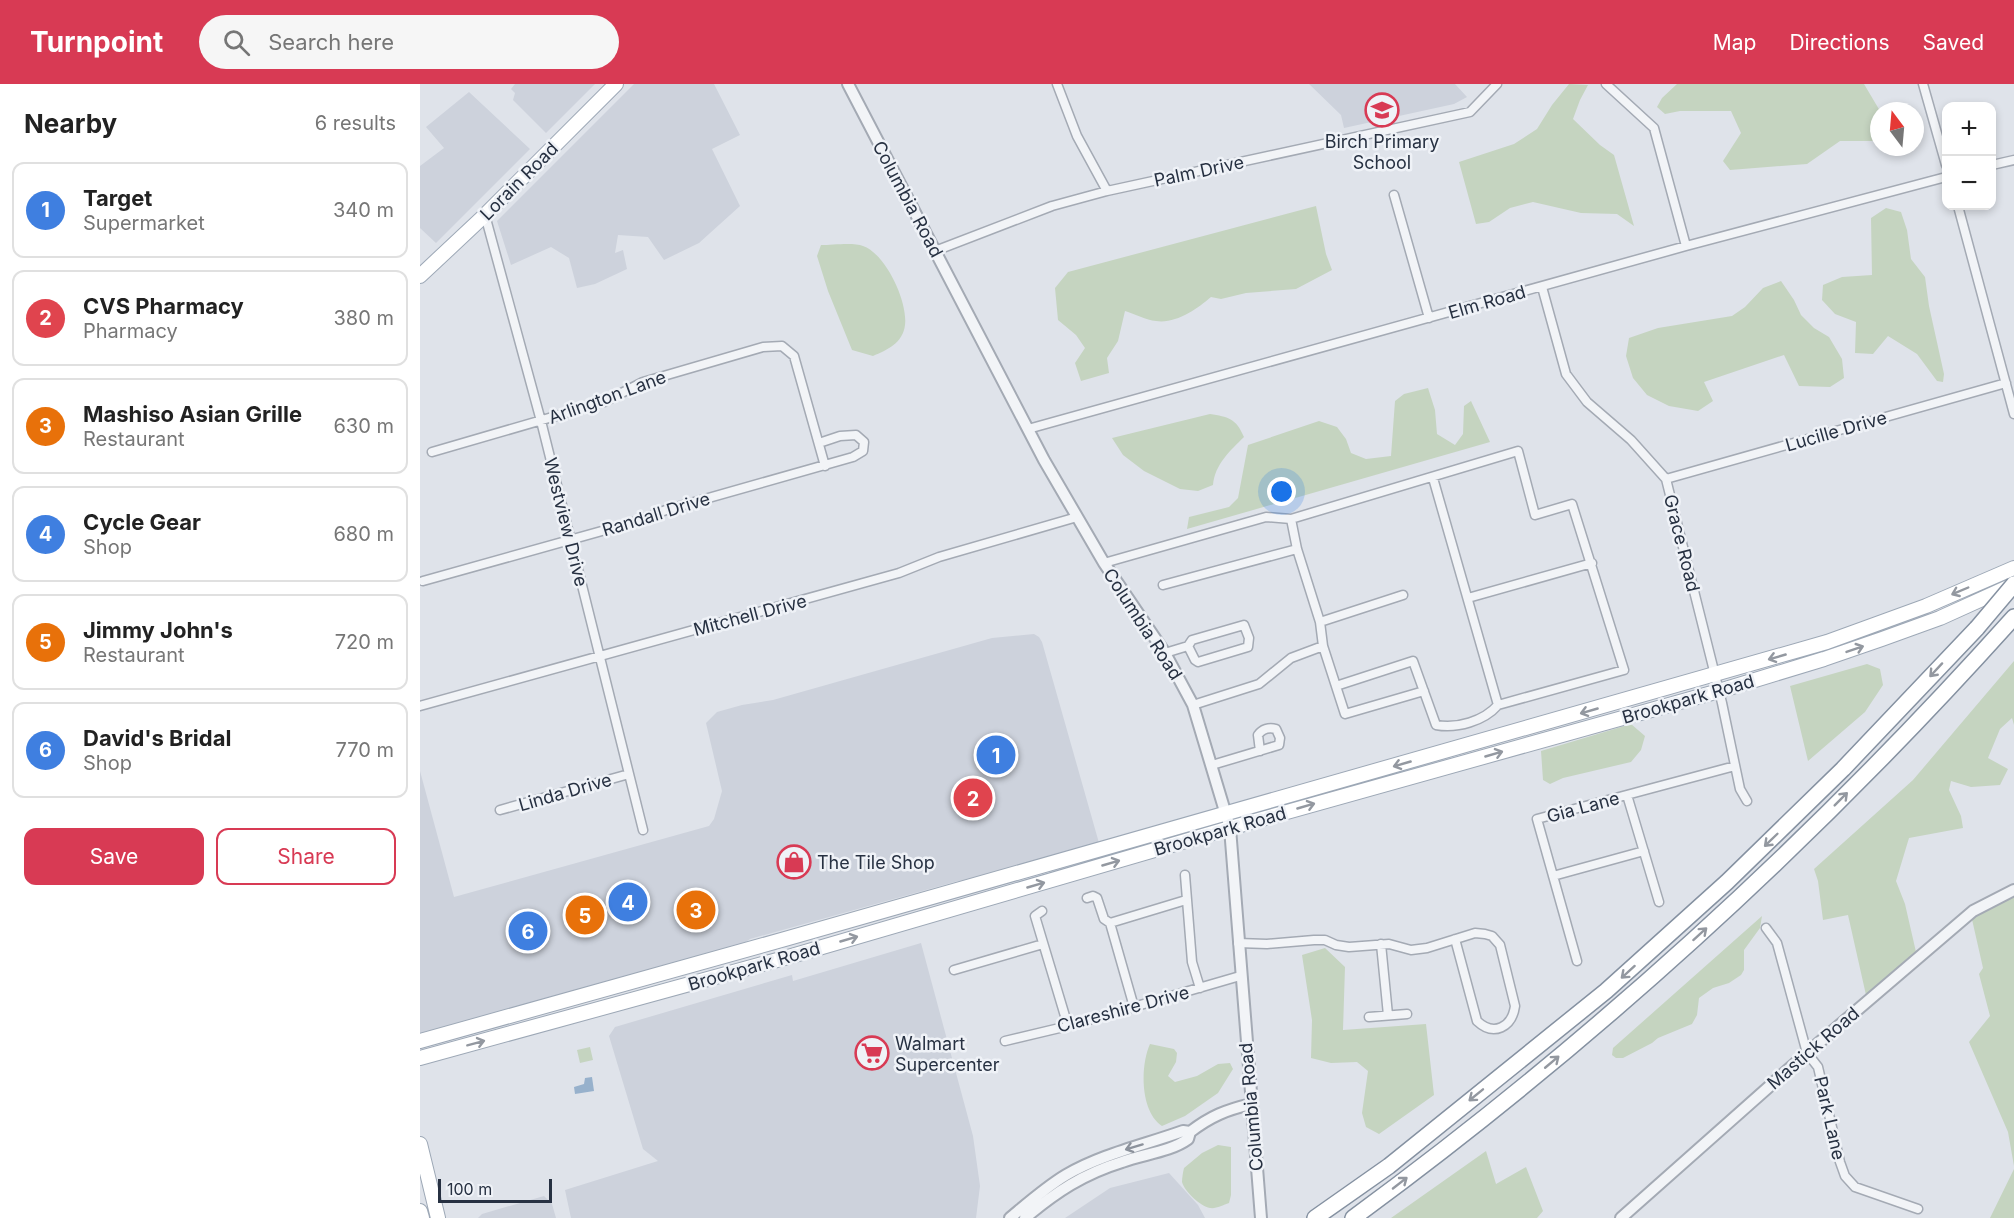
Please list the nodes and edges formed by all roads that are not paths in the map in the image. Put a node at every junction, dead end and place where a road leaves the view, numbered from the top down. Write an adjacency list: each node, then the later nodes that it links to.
1 (616, 84): 14 (main road, Lorain Road)
2 (848, 84): 16 (street, Columbia Road)
3 (1057, 84): 11 (street)
4 (1497, 84): 11 (street, Palm Drive)
5 (1606, 84): 15 (street)
6 (1923, 84): 7 (street)
7 (1944, 156)
8 (2014, 159): 9 (street)
9 (1996, 164)
10 (1942, 178): 15 (street, Elm Road)
11 (1107, 191): 16 (street, Palm Drive)
12 (1394, 195): 19 (street)
13 (1959, 210): 20 (street)
14 (485, 215): 17 (main road, Lorain Road); 22 (street, Westview Drive)
15 (1686, 246): 18 (street, Elm Road)
16 (935, 251): 23 (street, Columbia Road)
17 (420, 276)
18 (1542, 287): 19 (street, Elm Road); 28 (street, Grace Road)
19 (1429, 318): 23 (street, Elm Road)
20 (2006, 383): 21 (street); 28 (street, Lucille Drive)
21 (2014, 414)
22 (541, 422): 24 (street, Arlington Lane); 25 (street, Arlington Lane); 31 (street, Westview Drive)
23 (1028, 429): 29 (street, Columbia Road)
24 (819, 443): 26 (street); 26 (street, Randall Drive)
25 (432, 452)
26 (825, 466): 31 (street, Randall Drive)
27 (1433, 478): 30 (street); 34 (street); 40 (street)
28 (1666, 479): 47 (street, Grace Road)
29 (1077, 517): 33 (street, Columbia Road); 46 (street, Mitchell Drive)
30 (1291, 519): 32 (street); 33 (street)
31 (570, 540): 36 (street, Randall Drive); 46 (street, Westview Drive)
32 (1297, 549): 38 (street); 42 (street)
33 (1104, 563): 45 (street, Columbia Road)
34 (1592, 563): 40 (street); 52 (street)
35 (2014, 568): 47 (main road, Brookpark Road, one-way to 47)
36 (423, 581)
37 (2014, 584): 50 (main road, Brookpark Road, one-way to 37); 100 (highway, one-way to 100, bridge)
38 (1163, 585)
39 (1403, 596): 42 (street)
40 (1468, 598): 52 (street)
41 (2014, 617): 101 (highway, one-way to 41)
42 (1320, 622): 44 (street)
43 (1188, 646): 43 (street); 45 (street)
44 (1323, 646): 48 (street); 51 (street)
45 (1165, 653): 51 (street, Columbia Road)
46 (599, 656): 53 (street, Mitchell Drive); 57 (street, Westview Drive)
47 (1714, 675): 50 (street, Grace Road); 61 (main road, Brookpark Road, one-way to 61)
48 (1335, 686): 49 (street); 49 (street)
49 (1424, 691): 52 (street)
50 (1719, 691): 56 (street, Grace Road); 61 (main road, Brookpark Road, one-way to 50)
51 (1193, 705): 55 (street, Columbia Road)
52 (1498, 705)
53 (420, 706)
54 (1260, 751): 55 (street)
55 (1212, 765): 61 (street, Columbia Road)
56 (1735, 766): 58 (street, Gia Lane); 59 (street, Grace Road)
57 (629, 774): 60 (street, Linda Drive); 62 (street, Westview Drive)
58 (1627, 795): 63 (street); 65 (street, Gia Lane)
59 (1747, 801)
60 (500, 810)
61 (1227, 821): 74 (street, Columbia Road); 86 (main road, Brookpark Road); 89 (main road, Brookpark Road, one-way to 61)
62 (643, 830)
63 (1644, 851): 65 (street); 69 (street)
64 (1185, 875): 68 (street)
65 (1553, 876): 77 (street, Gia Lane)
66 (2014, 890): 88 (street, Mastick Road)
67 (1087, 898): 71 (street)
68 (1186, 900): 71 (street); 80 (street)
69 (1659, 902)
70 (1042, 911): 75 (street)
71 (1110, 923): 81 (street)
72 (1766, 928): 88 (street)
73 (1455, 939): 73 (street); 76 (street)
74 (1238, 943): 76 (street); 79 (street, Columbia Road)
75 (1043, 944): 78 (street); 85 (street)
76 (1381, 944): 83 (street)
77 (1577, 961)
78 (954, 970)
79 (1240, 976): 80 (street, Clareshire Drive); 90 (street, Columbia Road)
80 (1200, 988): 81 (street, Clareshire Drive)
81 (1134, 1007): 85 (street, Clareshire Drive)
82 (1407, 1014): 83 (street)
83 (1388, 1015): 84 (street)
84 (1369, 1017)
85 (1068, 1026): 87 (street, Clareshire Drive)
86 (420, 1041)
87 (1005, 1041)
88 (1807, 1053): 93 (street, Park Lane); 102 (street, Mastick Road)
89 (421, 1059)
90 (1251, 1104): 91 (street); 99 (street, Columbia Road)
91 (1190, 1132): 97 (street, one-way to 97); 98 (street)
92 (420, 1144): 95 (main road)
93 (1918, 1209)
94 (420, 1211): 96 (main road)
95 (434, 1217)
96 (422, 1218)
97 (1010, 1218)
98 (1025, 1218)
99 (1261, 1218)
100 (1315, 1218)
101 (1353, 1218)
102 (1621, 1218)

